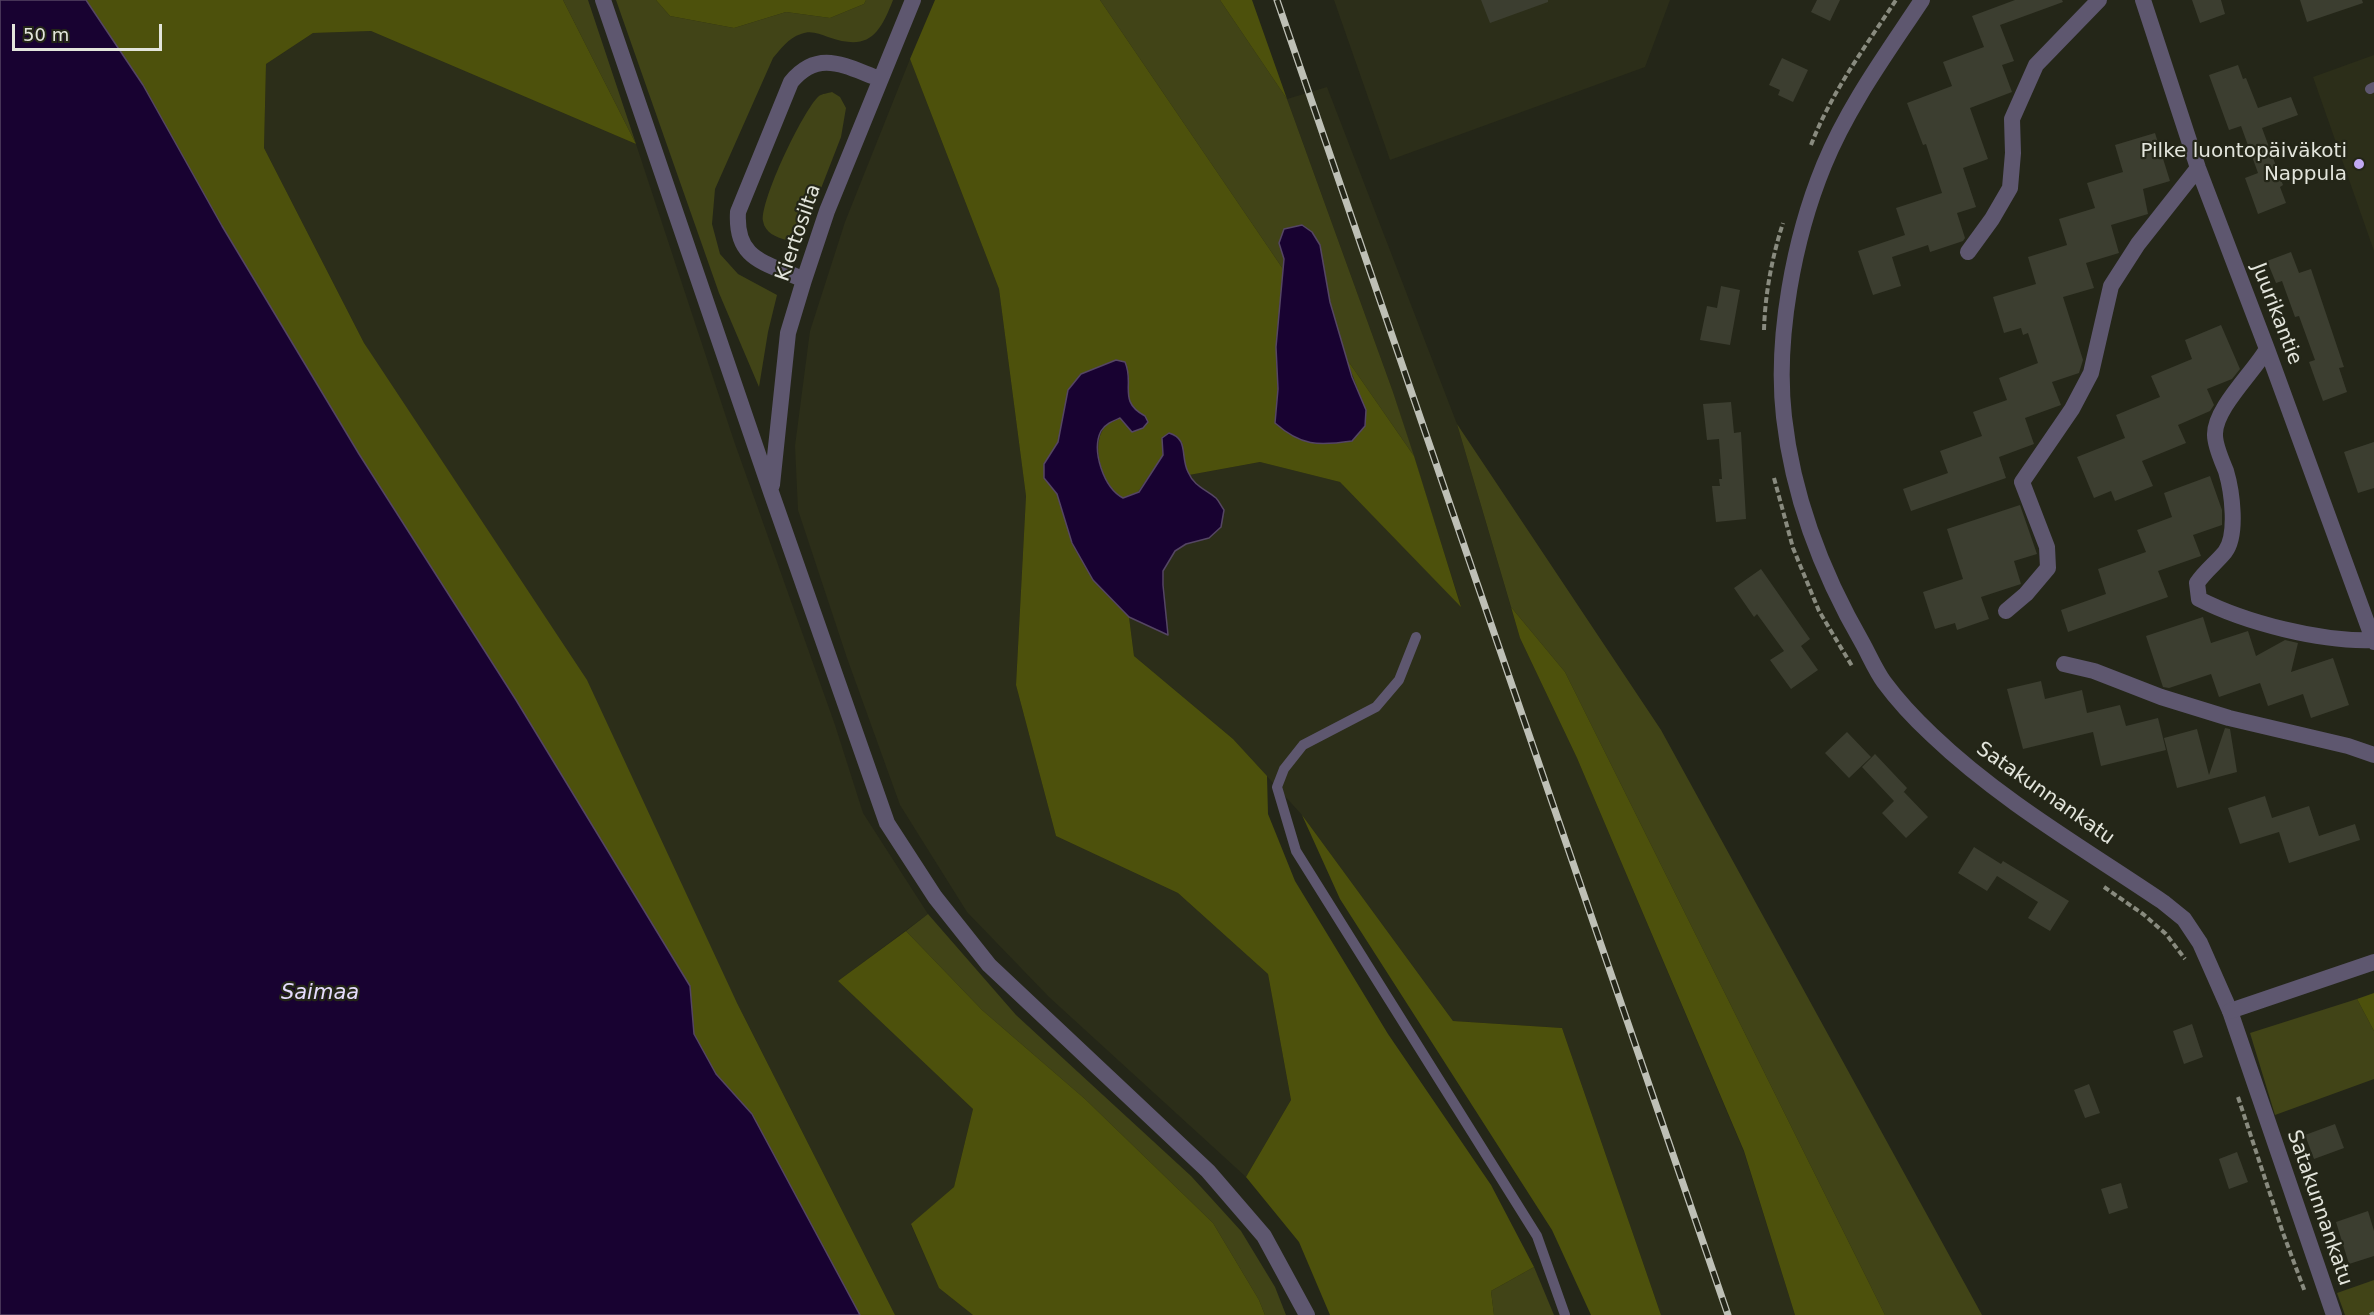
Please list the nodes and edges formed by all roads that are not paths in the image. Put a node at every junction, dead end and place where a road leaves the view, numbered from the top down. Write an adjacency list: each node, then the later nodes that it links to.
1 (603, 0): 11 (street)
2 (913, 0): 6 (street, Kiertosilta)
3 (1922, 0): 18 (street, Satakunnankatu)
4 (2099, 0): 8 (street)
5 (2143, 0): 7 (street, Juurikantie)
6 (880, 80): 9 (street, Kiertosilta); 9 (street)
7 (2198, 168): 10 (street, Juurikantie); 12 (street)
8 (1968, 252)
9 (804, 280): 11 (street, Kiertosilta)
10 (2267, 350): 14 (street, Juurikantie); 14 (street)
11 (771, 492): 19 (street)
12 (2006, 611)
13 (1416, 637): 20 (lane)
14 (2374, 641)
15 (2064, 664): 16 (street)
16 (2374, 754)
17 (2374, 962): 18 (street)
18 (2230, 1011): 21 (street, Satakunnankatu)
19 (1307, 1315)
20 (1565, 1315)
21 (2334, 1315)

